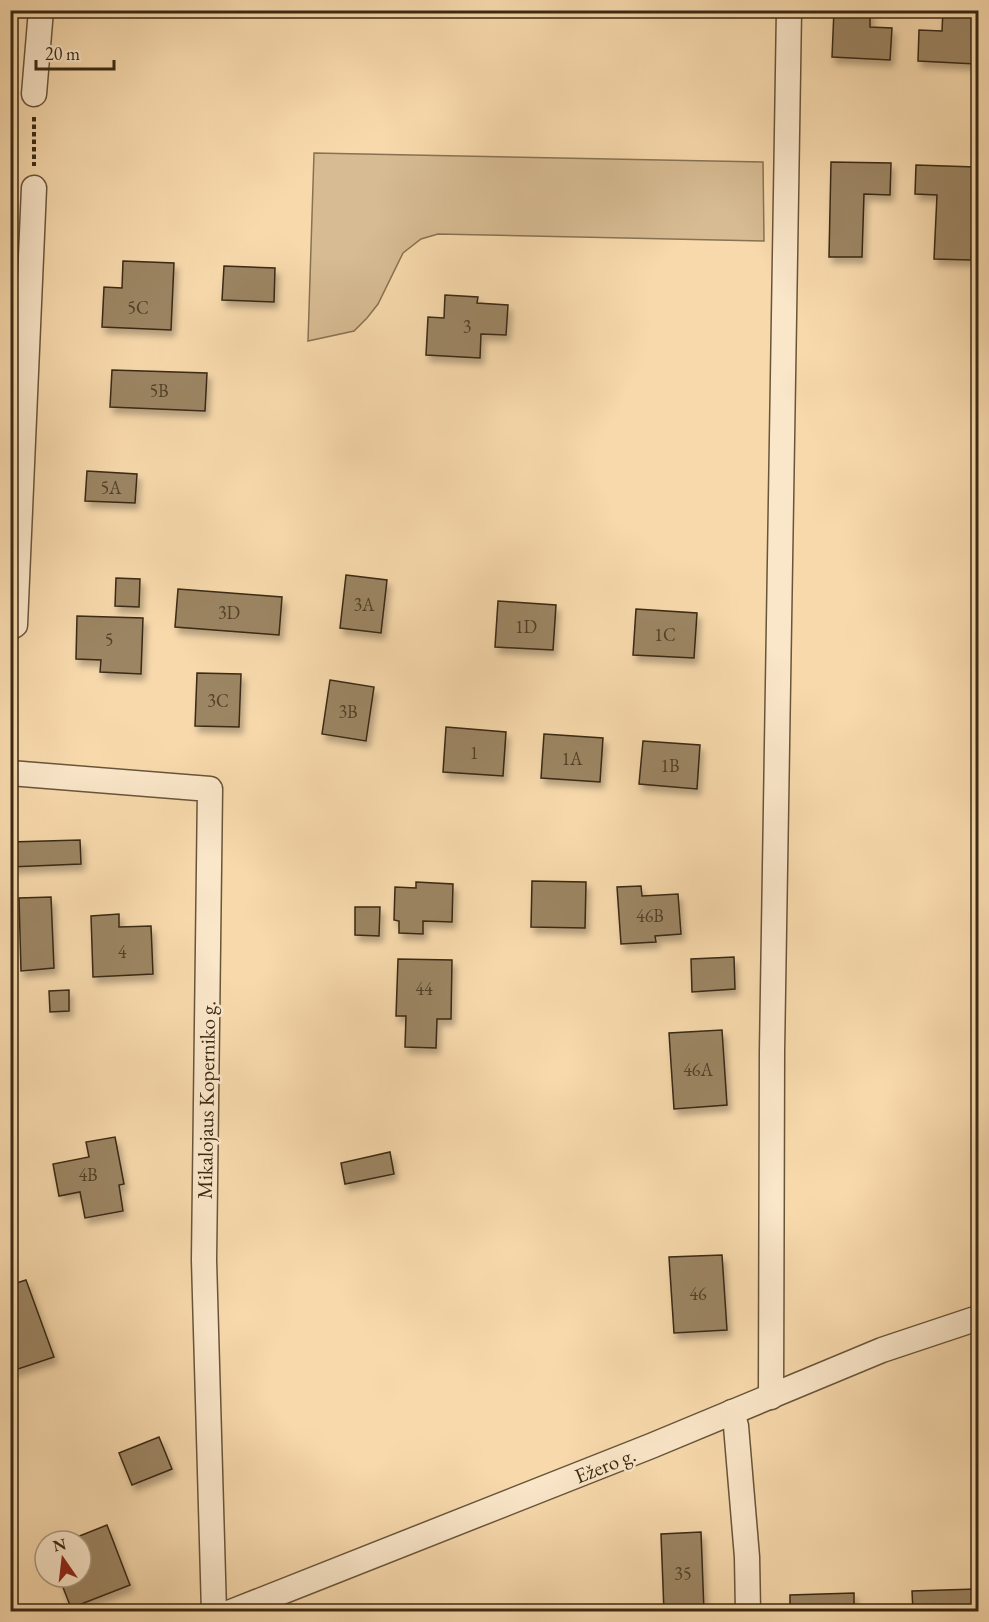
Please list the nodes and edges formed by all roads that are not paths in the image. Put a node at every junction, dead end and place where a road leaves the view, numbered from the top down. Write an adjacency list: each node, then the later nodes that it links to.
1 (41, 10): 3 (street)
2 (789, 10): 8 (street)
3 (34, 94)
4 (34, 188): 5 (street)
5 (10, 628)
6 (10, 773): 11 (street, Mikalojaus Koperniko g.)
7 (978, 1318): 8 (street, Ežero g.)
8 (771, 1397): 9 (street, Ežero g.)
9 (732, 1412): 10 (street, Ežero g.); 13 (street)
10 (273, 1603): 12 (street, Ežero g.)
11 (214, 1611)
12 (231, 1611)
13 (748, 1611)

